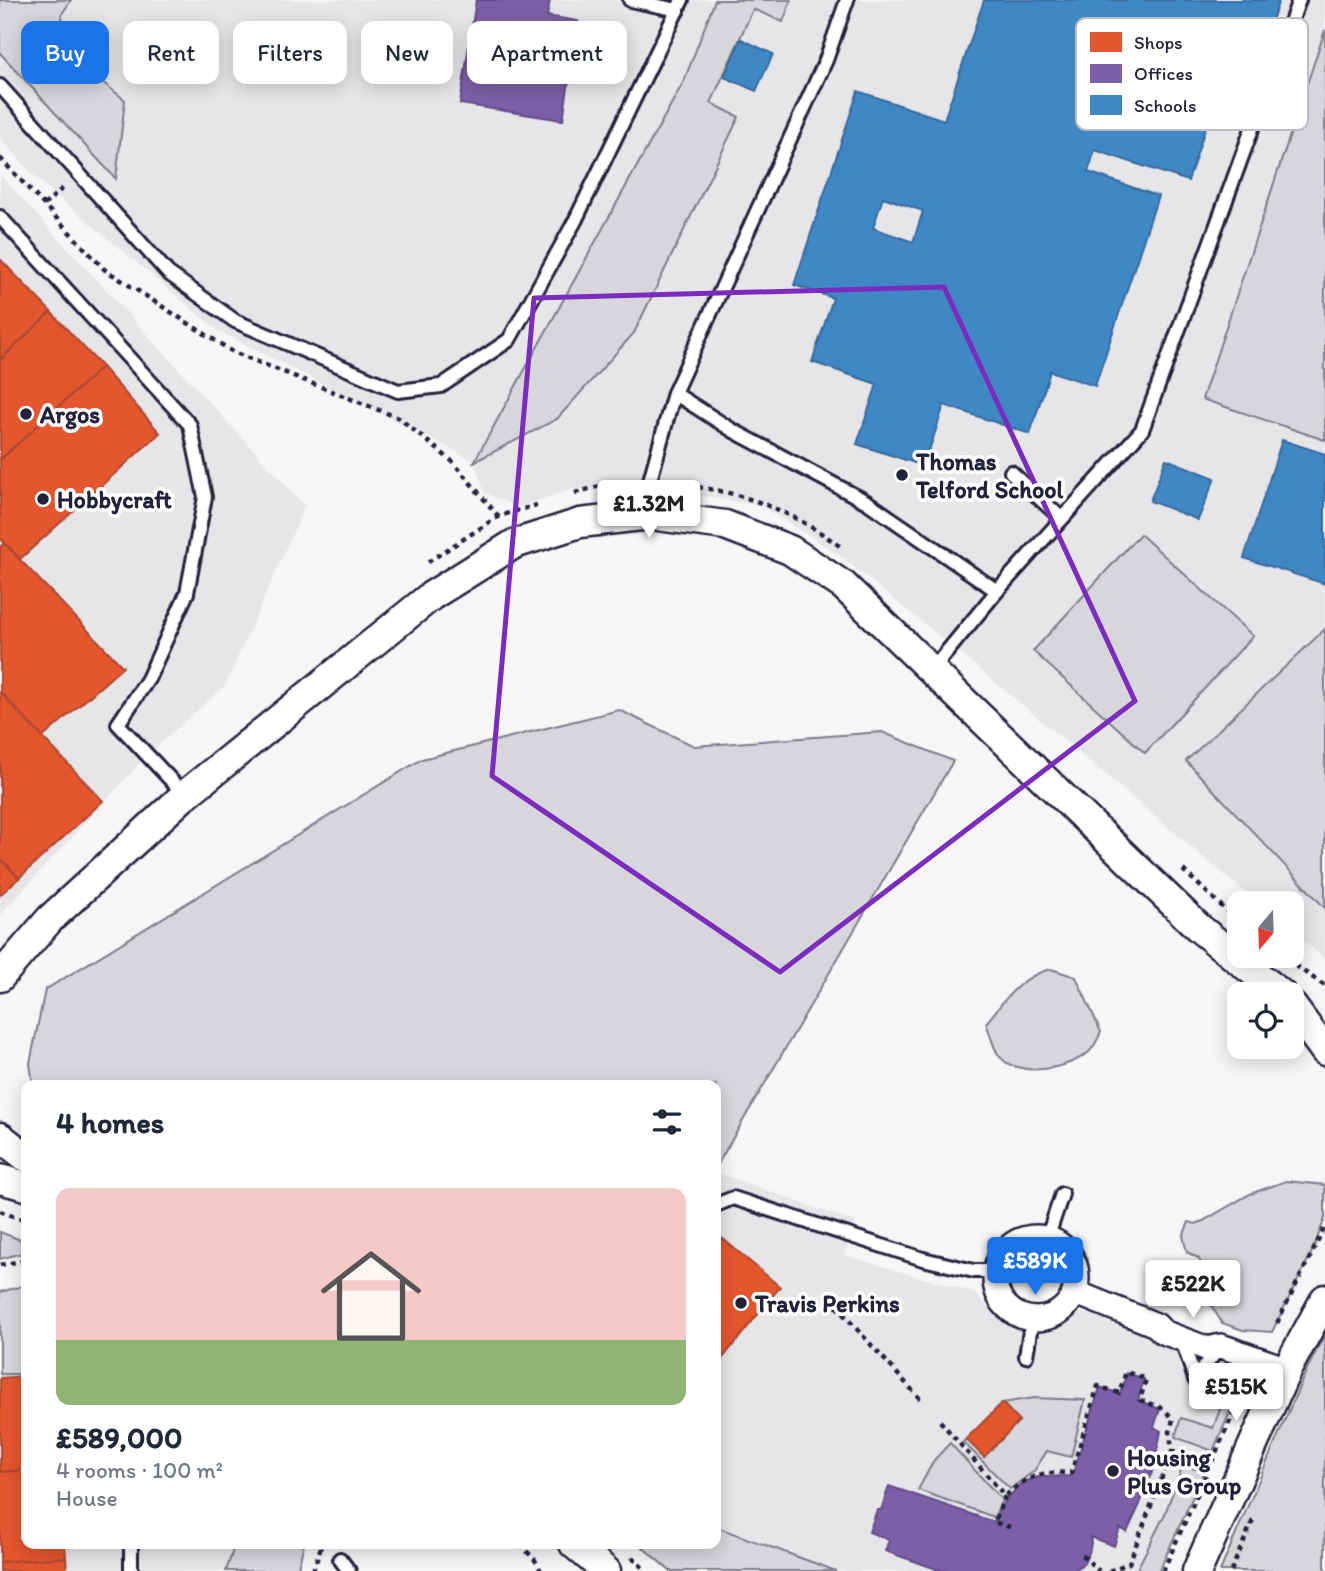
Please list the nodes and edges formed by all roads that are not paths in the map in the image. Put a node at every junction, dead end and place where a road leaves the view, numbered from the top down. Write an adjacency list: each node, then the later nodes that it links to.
1 (630, 0): 4 (lane)
2 (847, 0): 9 (lane)
3 (1299, 0): 5 (lane)
4 (680, 5): 6 (lane)
5 (1292, 18)
6 (0, 86)
7 (1252, 130): 12 (lane)
8 (0, 218): 15 (lane)
9 (674, 393): 11 (lane); 13 (lane)
10 (1011, 472): 12 (lane)
11 (650, 515): 14 (street); 15 (street)
12 (1061, 517): 13 (lane)
13 (996, 591): 14 (lane)
14 (931, 671): 17 (street)
15 (185, 795): 16 (street)
16 (0, 977)
17 (1266, 982)
18 (1304, 1006): 19 (street)
19 (1325, 1017)
20 (1304, 1022): 21 (street)
21 (1325, 1051)
22 (0, 1137): 23 (street)
23 (21, 1153)
24 (0, 1179): 25 (street)
25 (21, 1185)
26 (1062, 1194): 28 (lane)
27 (721, 1203): 29 (lane)
28 (1047, 1239): 29 (street); 30 (street)
29 (995, 1271): 32 (street)
30 (1074, 1292): 32 (street); 33 (street)
31 (1325, 1299): 37 (street)
32 (1032, 1319): 36 (lane)
33 (1156, 1325): 34 (street); 35 (street)
34 (1181, 1339): 35 (street); 35 (lane)
35 (1221, 1346): 37 (street)
36 (1026, 1356)
37 (1287, 1369): 44 (street)
38 (131, 1549): 42 (lane)
39 (579, 1549): 41 (street)
40 (340, 1559): 43 (lane)
41 (600, 1569)
42 (131, 1571)
43 (349, 1571)
44 (1196, 1571)

